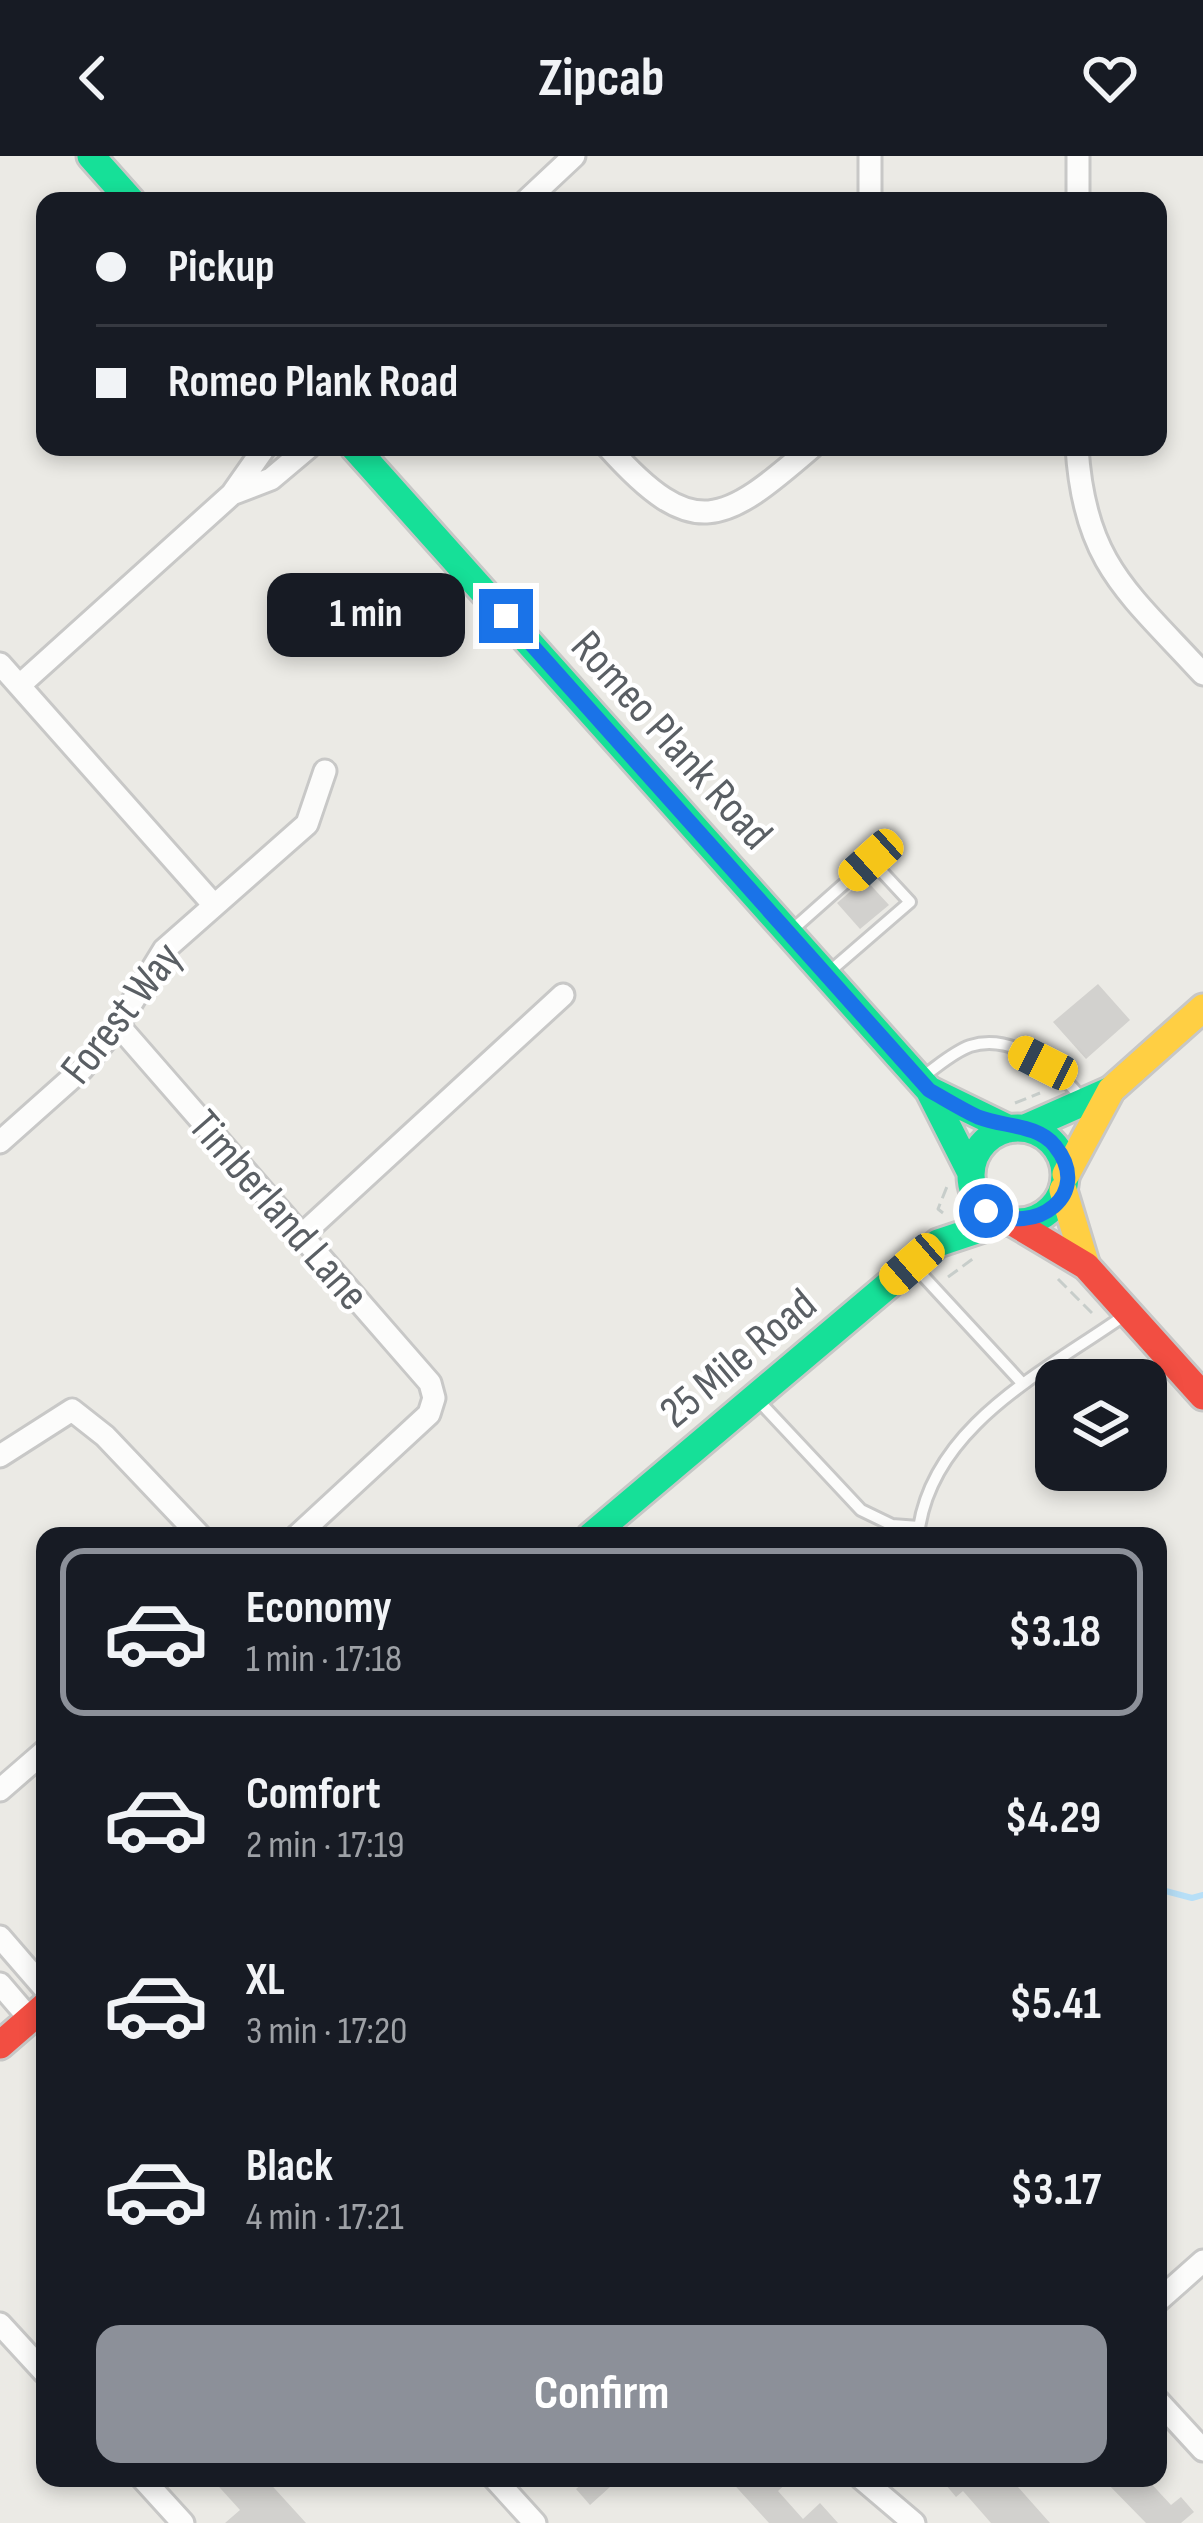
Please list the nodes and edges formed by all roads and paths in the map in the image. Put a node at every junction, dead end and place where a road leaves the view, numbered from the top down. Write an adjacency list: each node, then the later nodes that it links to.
1 (91, 156): 5 (street)
2 (574, 156): 6 (street)
3 (870, 156): 7 (street)
4 (1078, 156): 8 (street)
5 (123, 192)
6 (536, 192)
7 (870, 192)
8 (1078, 192)
9 (259, 456): 15 (street)
10 (298, 456): 15 (street)
11 (362, 456): 21 (street, Romeo Plank Road)
12 (617, 456): 13 (street)
13 (802, 456)
14 (1079, 456): 17 (street)
15 (232, 494): 18 (street)
16 (0, 664): 18 (street)
17 (1203, 674)
18 (20, 685): 20 (street)
19 (325, 771): 20 (street, Forest Way)
20 (214, 904): 25 (street, Forest Way)
21 (789, 932): 22 (street, Romeo Plank Road); 22 (lane)
22 (826, 974): 26 (street, Romeo Plank Road)
23 (563, 995): 35 (street)
24 (1203, 1008): 27 (street)
25 (118, 1025): 30 (street, Forest Way); 35 (street, Timberland Lane)
26 (924, 1084): 27 (lane); 29 (street, Romeo Plank Road); 31 (street, Romeo Plank Road)
27 (1098, 1095): 29 (street); 32 (street)
28 (1048, 1097): 29 (path)
29 (1013, 1121): 31 (street); 32 (street)
30 (0, 1142)
31 (964, 1176): 33 (path); 34 (street); 36 (street, 25 Mile Road)
32 (1065, 1182): 34 (street); 39 (street)
33 (943, 1213)
34 (1009, 1222): 36 (street, 25 Mile Road); 39 (street)
35 (304, 1233): 48 (street, Timberland Lane)
36 (938, 1243): 38 (street, 25 Mile Road)
37 (976, 1246): 41 (path)
38 (912, 1264): 41 (lane); 44 (street, 25 Mile Road)
39 (1086, 1266): 42 (street)
40 (1053, 1274): 42 (path)
41 (934, 1287): 43 (lane)
42 (1118, 1320): 43 (lane); 45 (street)
43 (1022, 1383): 51 (lane)
44 (755, 1396): 49 (street, 25 Mile Road); 50 (lane)
45 (1203, 1396)
46 (0, 1456): 47 (street)
47 (191, 1527)
48 (307, 1527)
49 (602, 1527)
50 (900, 1527)
51 (919, 1527)
52 (36, 1759): 53 (street)
53 (0, 1790)
54 (0, 1937): 55 (street)
55 (36, 1979)
56 (0, 1984): 57 (street)
57 (36, 2012)
58 (36, 2014): 59 (street)
59 (0, 2045)
60 (1203, 2261): 61 (street)
61 (1167, 2293)
62 (0, 2324): 63 (street)
63 (36, 2363)
64 (1167, 2411): 65 (street)
65 (1203, 2450)
66 (150, 2487): 69 (street)
67 (502, 2487): 70 (street)
68 (872, 2487): 71 (street)
69 (183, 2523)
70 (535, 2523)
71 (914, 2523)

